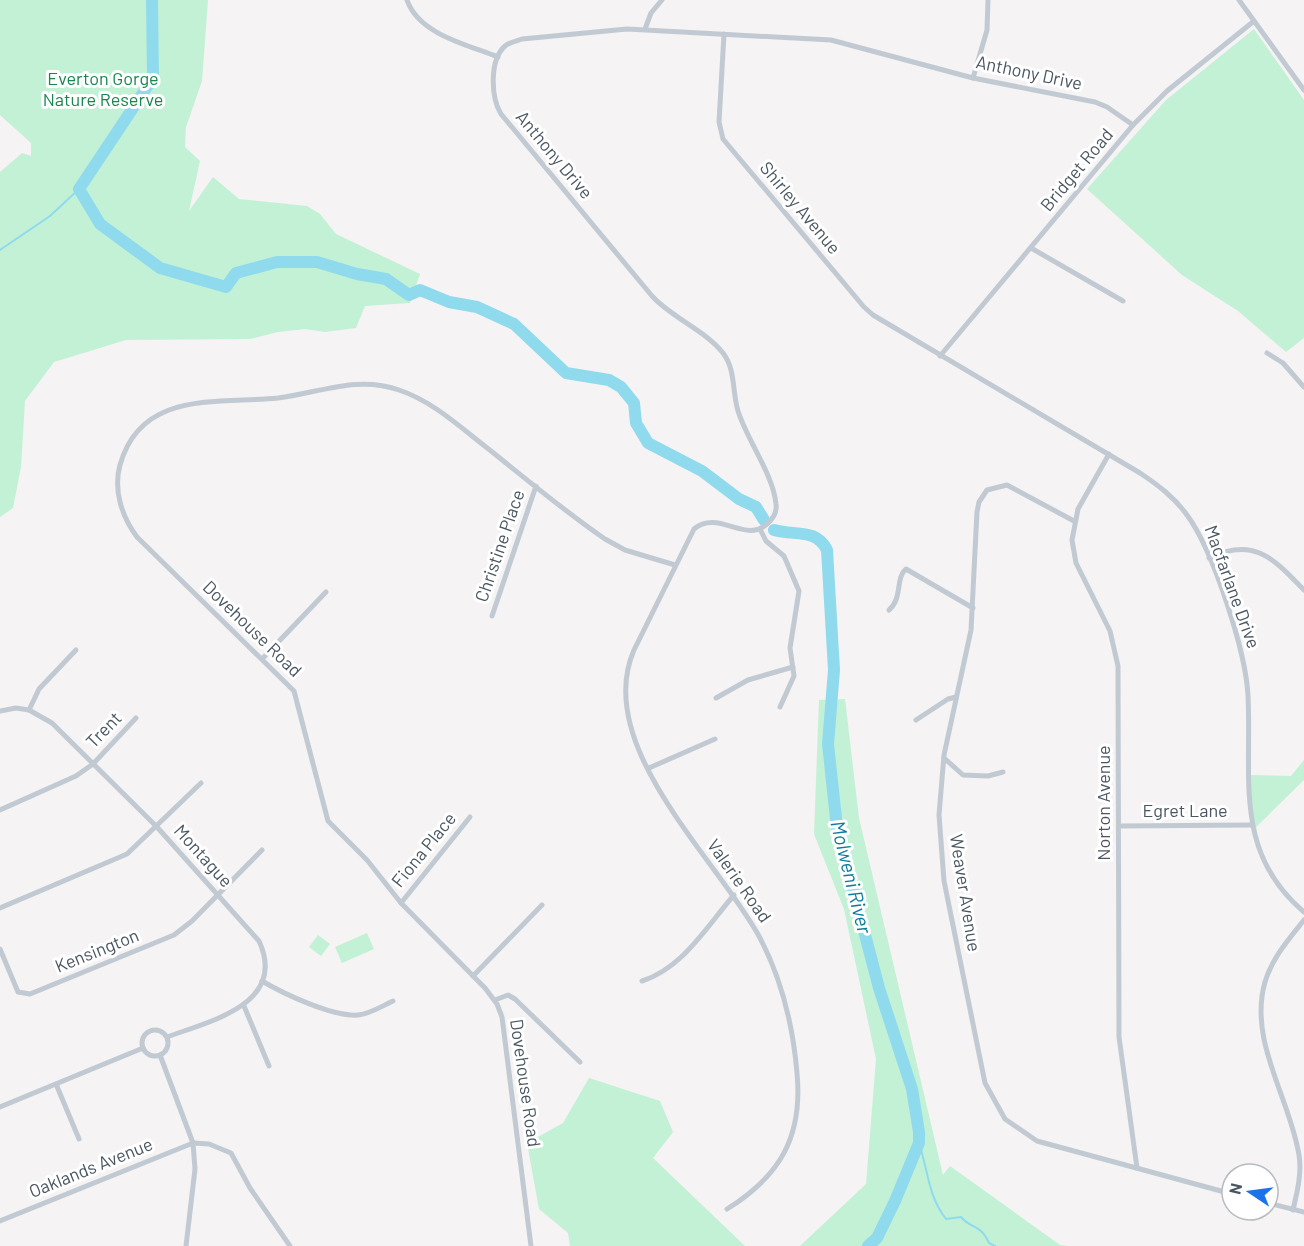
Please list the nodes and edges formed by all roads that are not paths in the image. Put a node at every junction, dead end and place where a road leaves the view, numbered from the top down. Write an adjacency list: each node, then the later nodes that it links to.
1 (407, 0): 8 (street)
2 (662, 0): 6 (street)
3 (988, 0): 9 (street)
4 (1239, 0): 5 (street)
5 (1254, 21): 10 (street); 11 (street, Bridget Road)
6 (645, 29): 7 (street, Anthony Drive); 8 (street, Anthony Drive)
7 (724, 34): 9 (street, Anthony Drive); 15 (street, Shirley Avenue)
8 (498, 57): 20 (street, Anthony Drive)
9 (973, 78): 11 (street, Anthony Drive)
10 (1304, 90)
11 (1133, 125): 12 (street, Bridget Road)
12 (1031, 248): 13 (street); 15 (street, Bridget Road)
13 (1122, 301)
14 (1267, 353): 16 (street)
15 (940, 356): 17 (street, Macfarlane Drive)
16 (1304, 387)
17 (1109, 454): 19 (street, Norton Avenue); 21 (street, Macfarlane Drive)
18 (536, 486): 22 (street, Dovehouse Road); 27 (street, Christine Place); 29 (street, Dovehouse Road)
19 (1074, 521): 25 (street, Weaver Avenue); 47 (street, Norton Avenue)
20 (760, 529): 22 (street); 30 (street)
21 (1209, 558): 23 (street); 46 (street, Macfarlane Drive)
22 (675, 565): 41 (street, Valerie Road)
23 (1304, 590)
24 (326, 592): 29 (street)
25 (973, 608): 26 (street); 31 (street, Weaver Avenue)
26 (889, 610)
27 (492, 616)
28 (76, 650): 34 (street)
29 (262, 659): 52 (street, Dovehouse Road)
30 (793, 667): 32 (street); 33 (street)
31 (957, 697): 37 (street); 39 (street, Weaver Avenue)
32 (716, 698)
33 (780, 707)
34 (29, 710): 35 (street); 40 (street, Montague)
35 (0, 711)
36 (136, 718): 40 (street, Trent)
37 (916, 720)
38 (715, 739): 41 (street)
39 (944, 758): 42 (street); 73 (street, Weaver Avenue)
40 (93, 764): 44 (street, Trent); 48 (street, Montague)
41 (649, 768): 51 (street, Valerie Road)
42 (1003, 772)
43 (201, 783): 48 (street)
44 (0, 810)
45 (470, 817): 52 (street, Fiona Place)
46 (1251, 825): 47 (street, Egret Lane); 55 (street, Macfarlane Drive)
47 (1119, 826): 73 (street, Norton Avenue)
48 (157, 827): 50 (street, Montague); 54 (street)
49 (262, 850): 50 (street, Kensington)
50 (219, 895): 57 (street, Kensington); 59 (street, Montague)
51 (734, 895): 60 (street); 76 (street, Valerie Road)
52 (401, 903): 58 (street, Dovehouse Road)
53 (542, 905): 58 (street)
54 (0, 908)
55 (1304, 912)
56 (1304, 920): 77 (street)
57 (0, 949)
58 (473, 976): 61 (street, Dovehouse Road)
59 (262, 981): 62 (street); 63 (street)
60 (642, 981)
61 (495, 1000): 67 (street); 82 (street, Dovehouse Road)
62 (393, 1001)
63 (244, 1006): 64 (street); 68 (street)
64 (167, 1037): 65 (street); 66 (street)
65 (143, 1048): 66 (street); 69 (street)
66 (160, 1056): 72 (street)
67 (580, 1062)
68 (269, 1066)
69 (56, 1084): 70 (street); 71 (street)
70 (0, 1107)
71 (79, 1139)
72 (193, 1143): 79 (street, Oaklands Avenue); 80 (street); 81 (street)
73 (1137, 1168): 74 (street, Weaver Avenue)
74 (1220, 1191)
75 (1280, 1206): 77 (street)
76 (727, 1209)
77 (1293, 1210): 78 (street)
78 (1304, 1212)
79 (0, 1221)
80 (186, 1246)
81 (290, 1246)
82 (531, 1246)

